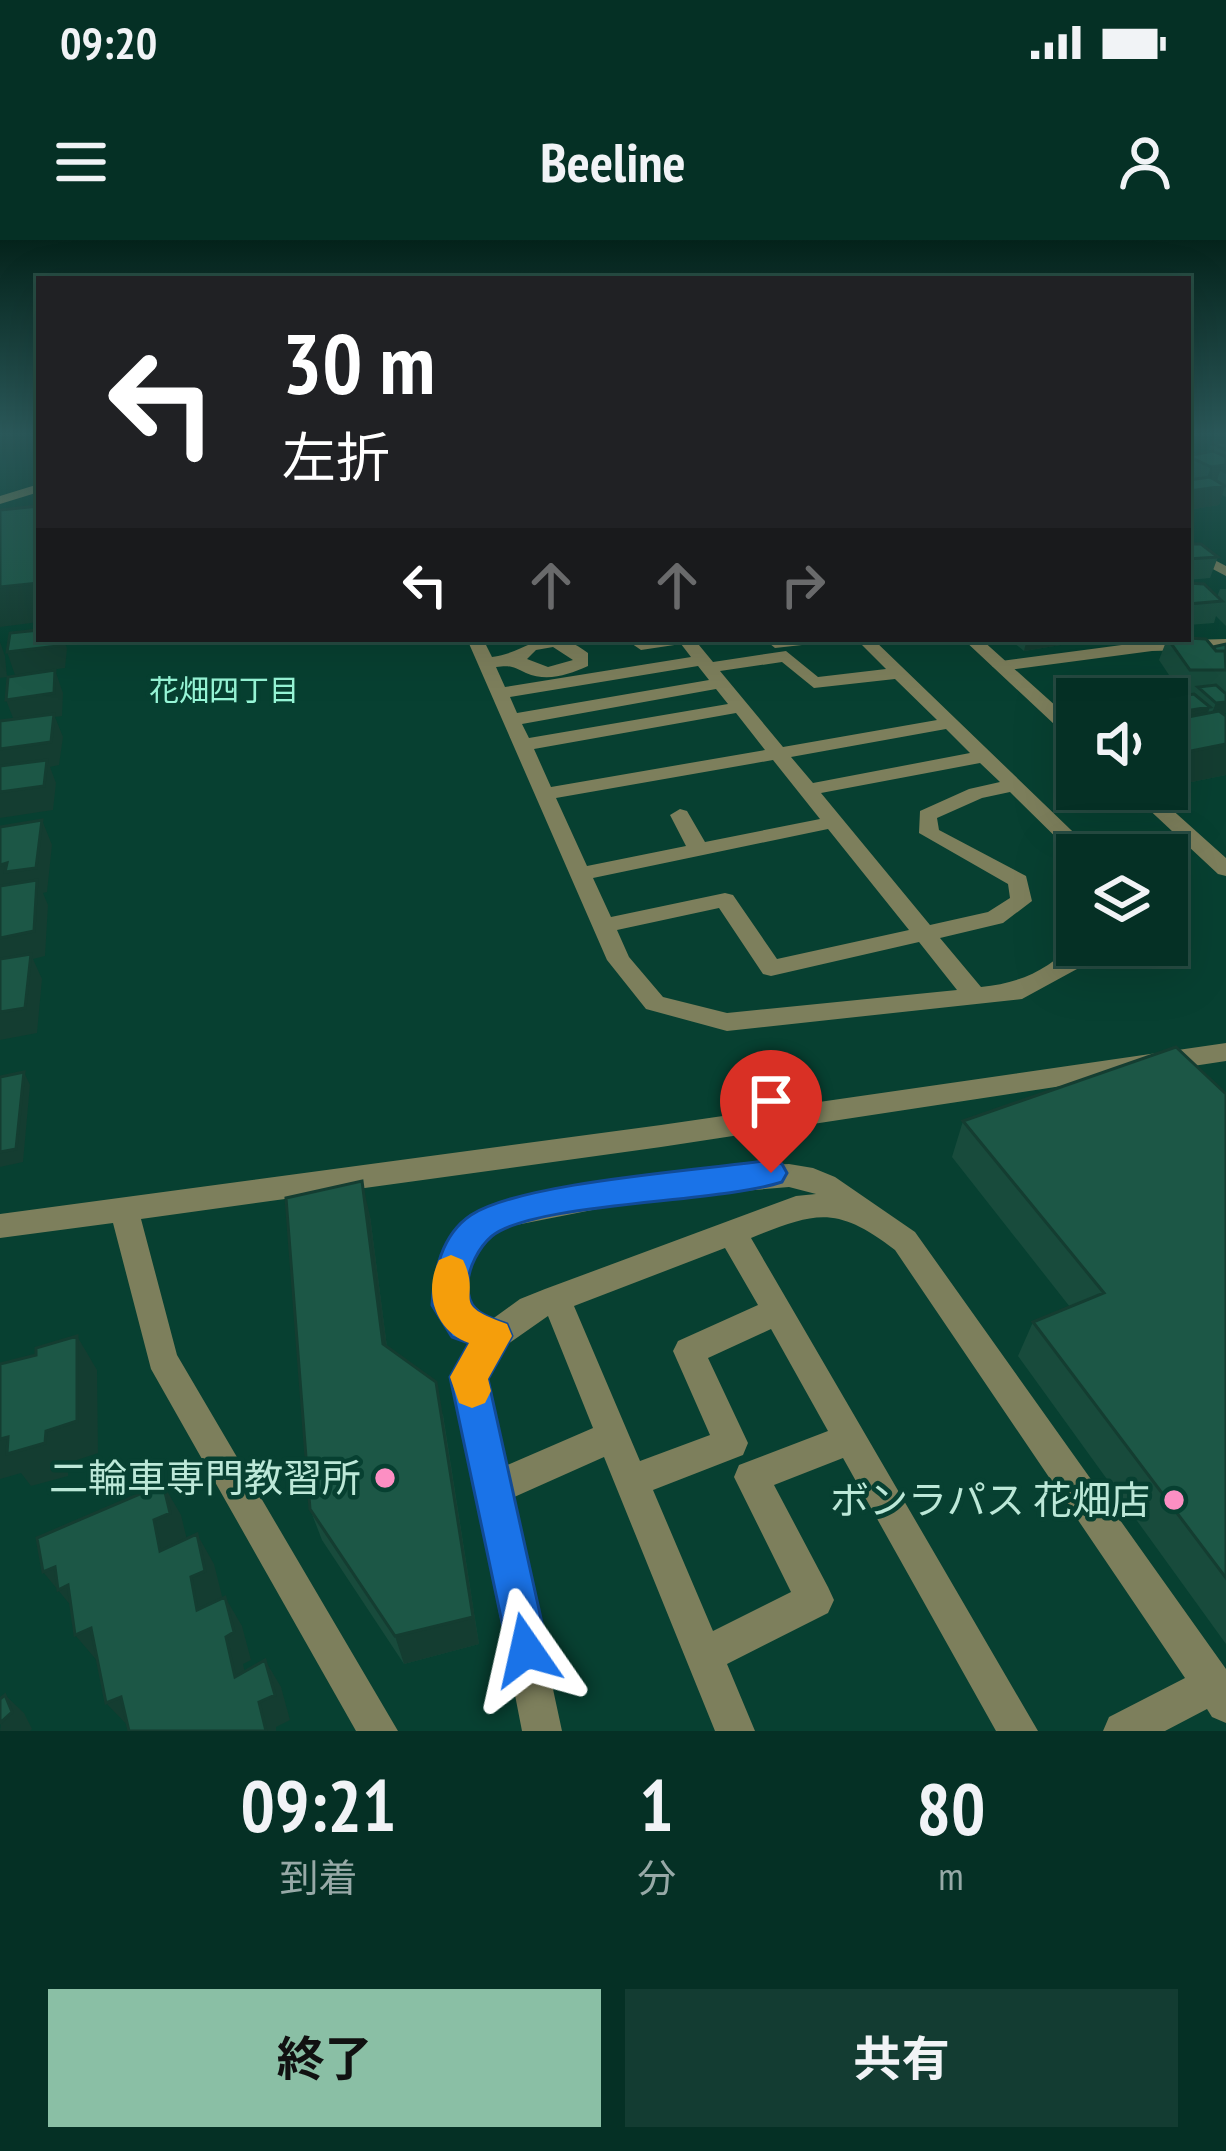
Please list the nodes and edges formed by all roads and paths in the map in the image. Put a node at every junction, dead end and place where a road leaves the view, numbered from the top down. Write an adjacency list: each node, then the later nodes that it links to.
1 (1191, 552): 2 (street)
2 (1226, 572)
3 (476, 642): 11 (street)
4 (637, 642): 9 (street)
5 (688, 642): 13 (street)
6 (867, 642): 14 (street)
7 (974, 642): 12 (street)
8 (1226, 644): 12 (street)
9 (581, 646): 10 (street); 10 (street)
10 (518, 659): 11 (street)
11 (485, 663): 15 (street)
12 (1001, 666): 17 (street)
13 (711, 670): 14 (street); 15 (street); 16 (street); 18 (street)
14 (899, 673): 19 (street)
15 (499, 693): 18 (street)
16 (740, 707): 20 (street); 21 (street)
17 (1056, 716)
18 (511, 720): 20 (street)
19 (950, 723): 21 (street); 22 (street)
20 (522, 746): 27 (street)
21 (776, 753): 25 (street); 27 (street)
22 (985, 756): 23 (street); 24 (street)
23 (891, 775): 25 (street); 26 (street)
24 (1015, 785): 31 (street); 36 (street)
25 (808, 790): 30 (street)
26 (909, 792)
27 (544, 794): 34 (street)
28 (1160, 810): 33 (street)
29 (680, 815): 32 (street)
30 (833, 822): 32 (street); 36 (street)
31 (1065, 834)
32 (699, 850): 34 (street)
33 (1226, 869)
34 (580, 874): 35 (street)
35 (603, 926): 36 (street); 38 (street)
36 (924, 933): 38 (street)
37 (1064, 966): 38 (street)
38 (975, 996)
39 (1226, 1052): 40 (street)
40 (124, 1210): 42 (street); 53 (street)
41 (867, 1213): 43 (street); 46 (street); 52 (street)
42 (0, 1226)
43 (732, 1232): 44 (street); 45 (street)
44 (556, 1299): 46 (street); 47 (street)
45 (778, 1311): 48 (street); 49 (street)
46 (494, 1336): 50 (street)
47 (614, 1436): 49 (street); 50 (street)
48 (851, 1439): 51 (street); 56 (street)
49 (633, 1481): 51 (street)
50 (494, 1488): 54 (street)
51 (707, 1654): 55 (street)
52 (1220, 1694): 57 (street)
53 (378, 1731)
54 (542, 1731)
55 (735, 1731)
56 (1018, 1731)
57 (1123, 1731)

